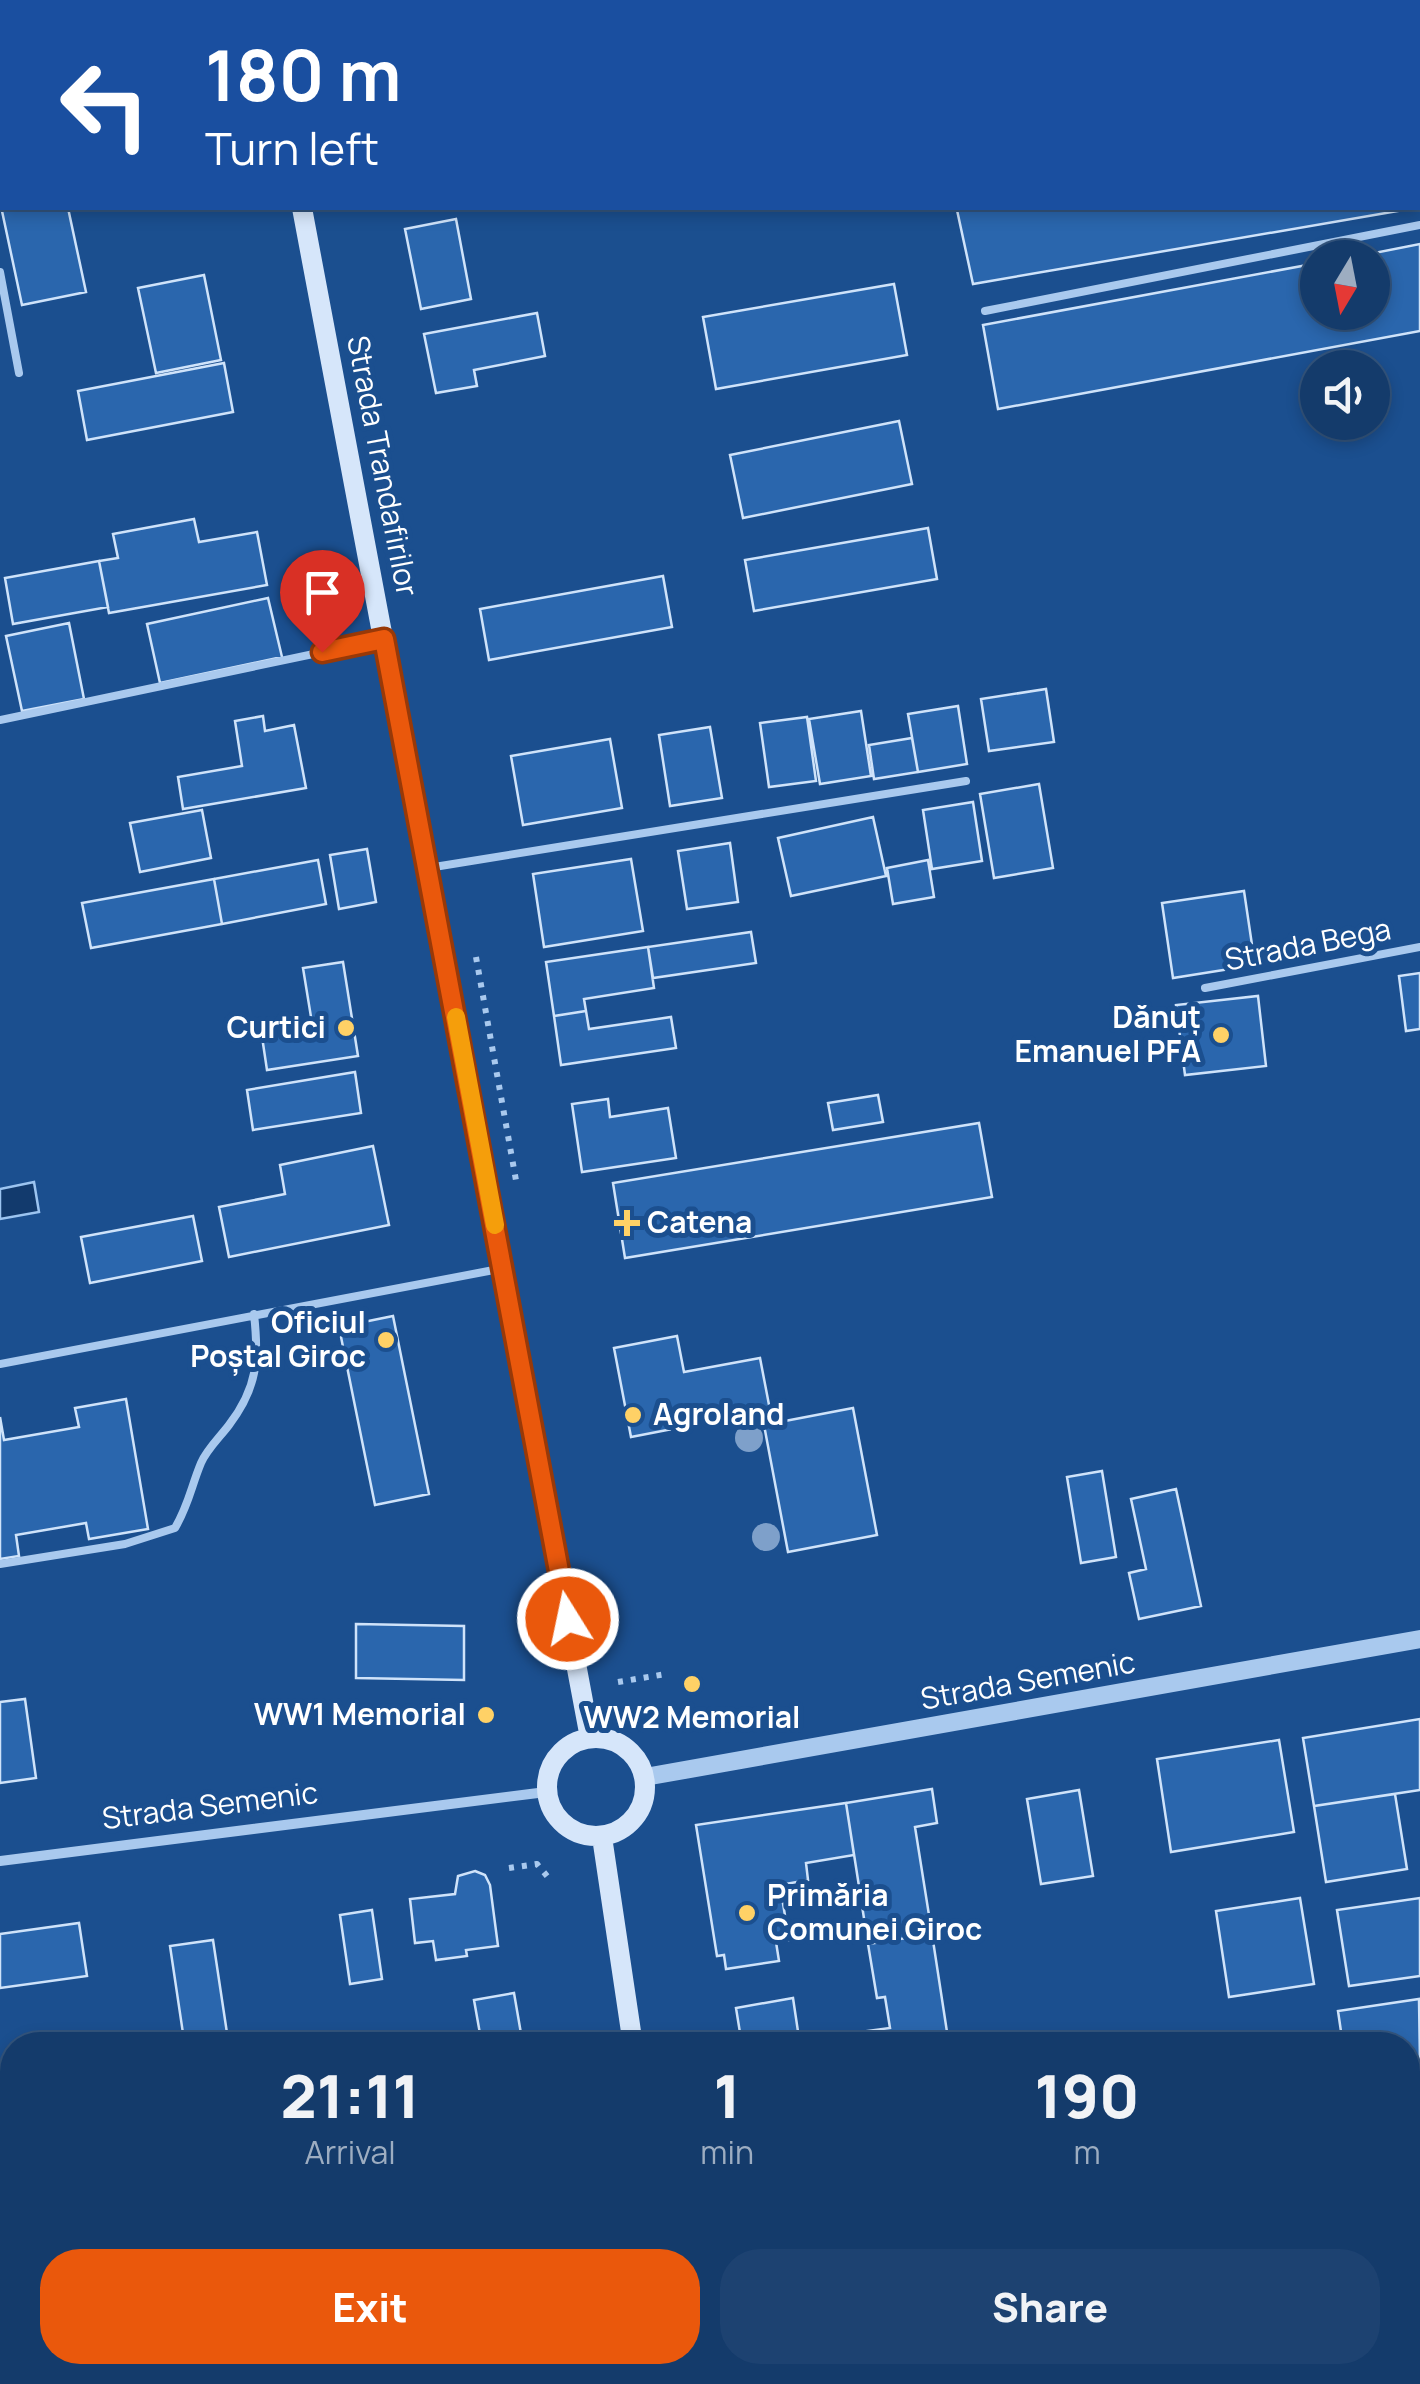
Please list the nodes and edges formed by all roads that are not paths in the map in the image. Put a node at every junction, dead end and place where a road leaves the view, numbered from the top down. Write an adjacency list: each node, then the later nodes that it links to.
1 (302, 210): 6 (main road, Strada Trandafirilor)
2 (1420, 225): 4 (lane)
3 (0, 272): 5 (lane)
4 (985, 311)
5 (18, 373)
6 (384, 639): 7 (lane); 9 (main road, Strada Trandafirilor)
7 (0, 720)
8 (966, 781): 9 (lane)
9 (428, 868): 12 (main road, Strada Trandafirilor)
10 (1420, 947): 11 (lane, Strada Bega)
11 (1205, 988)
12 (504, 1268): 13 (lane); 17 (main road, Strada Trandafirilor)
13 (254, 1314): 14 (lane); 15 (lane)
14 (0, 1364)
15 (0, 1564)
16 (1420, 1639): 18 (street, Strada Semenic)
17 (590, 1738): 18 (main road); 19 (main road)
18 (645, 1777): 20 (main road)
19 (546, 1792): 20 (main road); 21 (street, Strada Semenic)
20 (602, 1837): 22 (main road)
21 (0, 1862)
22 (631, 2032)

